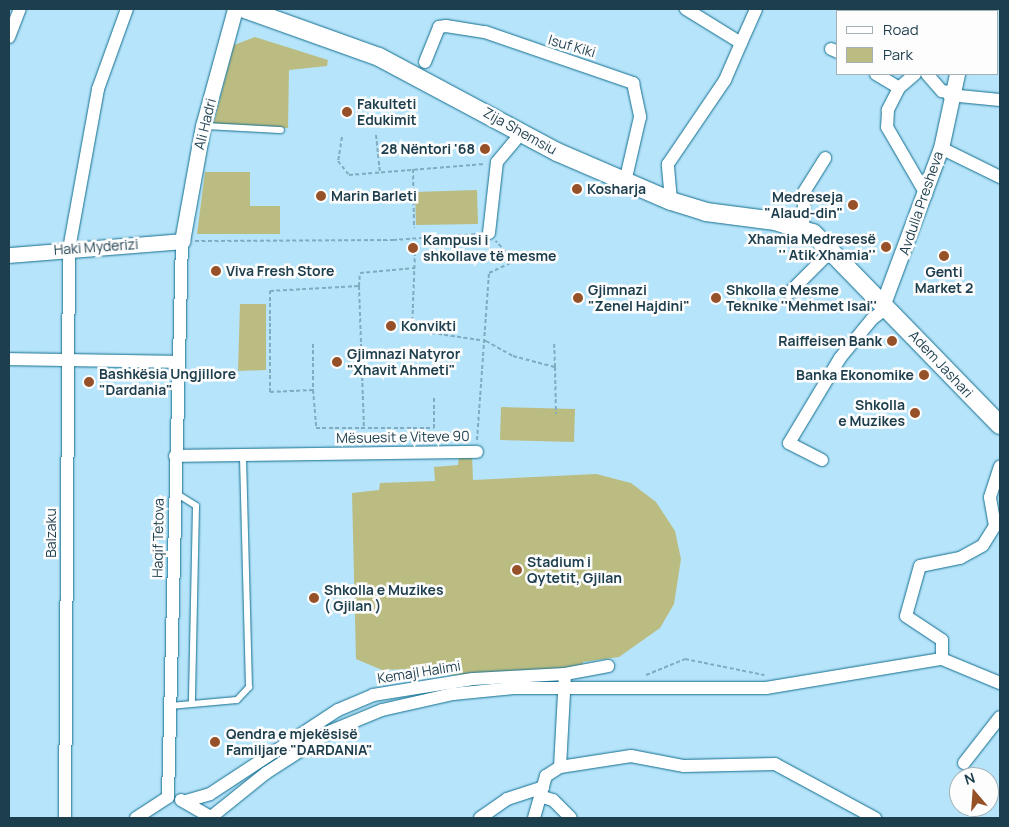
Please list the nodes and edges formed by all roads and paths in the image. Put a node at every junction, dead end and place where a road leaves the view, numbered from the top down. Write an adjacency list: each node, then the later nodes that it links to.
1 (20, 9): 7 (street)
2 (127, 9): 35 (street, Balzaku)
3 (234, 9): 17 (street, Ali Hadri)
4 (245, 9): 19 (main road, Zija Shemsiu)
5 (686, 9): 8 (street)
6 (756, 9): 8 (street)
7 (9, 37)
8 (741, 43): 30 (street)
9 (425, 62): 28 (street, Isuf Kiki)
10 (878, 75): 14 (street)
11 (914, 75): 14 (street)
12 (928, 75): 15 (street)
13 (957, 75): 15 (street, Avdulla Presheva)
14 (899, 88): 29 (street)
15 (950, 94): 16 (street); 22 (street, Avdulla Presheva)
16 (1000, 100)
17 (203, 126): 18 (lane); 34 (street, Ali Hadri)
18 (281, 130)
19 (521, 133): 24 (street); 28 (main road, Zija Shemsiu)
20 (376, 135): 26 (path)
21 (342, 137): 26 (path)
22 (941, 148): 27 (street); 29 (street, Avdulla Presheva)
23 (825, 158): 32 (street)
24 (498, 162): 25 (path); 33 (street)
25 (413, 169): 26 (path); 31 (path)
26 (380, 171)
27 (1000, 177)
28 (625, 182): 30 (main road, Zija Shemsiu)
29 (926, 194): 42 (street, Avdulla Presheva)
30 (670, 201): 32 (main road, Zija Shemsiu)
31 (414, 228)
32 (803, 229): 36 (main road, Zija Shemsiu)
33 (489, 233): 34 (path); 43 (path, Mësuesit e Viteve 90)
34 (182, 241): 35 (street, Haki Myderizi); 48 (street, Haqif Tetova)
35 (69, 249): 38 (street, Haki Myderizi); 46 (street, Balzaku)
36 (831, 251): 41 (street); 42 (main road, Zija Shemsiu)
37 (414, 252): 39 (path)
38 (9, 255)
39 (415, 268): 40 (path); 43 (path)
40 (359, 286): 50 (path); 54 (path)
41 (789, 293)
42 (886, 304): 53 (main road, Adem Jashari); 58 (street)
43 (486, 342): 49 (path); 55 (path, Mësuesit e Viteve 90)
44 (554, 342): 49 (path)
45 (313, 344): 50 (path)
46 (69, 358): 47 (street); 48 (street); 76 (street, Balzaku)
47 (9, 359)
48 (179, 362): 57 (street, Haqif Tetova)
49 (555, 367): 52 (path)
50 (313, 390): 54 (path)
51 (434, 396): 54 (path)
52 (556, 414)
53 (1000, 425)
54 (364, 427)
55 (477, 452): 56 (street, Mësuesit e Viteve 90)
56 (244, 455): 57 (street, Mësuesit e Viteve 90); 68 (lane)
57 (175, 456): 60 (street, Haqif Tetova)
58 (822, 460)
59 (1000, 467): 61 (street)
60 (174, 492): 68 (lane); 69 (street, Haqif Tetova)
61 (942, 659): 66 (street); 67 (street)
62 (608, 666): 63 (street, Kemajl Halimi)
63 (565, 674): 67 (street); 75 (street, Kemajl Halimi)
64 (767, 676): 65 (path)
65 (637, 678)
66 (1000, 683)
67 (564, 690): 72 (street); 78 (street)
68 (192, 703): 69 (lane)
69 (169, 706): 74 (street, Haqif Tetova)
70 (1000, 717): 71 (street)
71 (964, 763)
72 (560, 767): 73 (street); 82 (street)
73 (543, 792): 79 (street); 80 (street); 81 (street)
74 (168, 797): 75 (street); 77 (street)
75 (186, 802): 78 (street)
76 (65, 818)
77 (136, 818)
78 (211, 818)
79 (480, 818)
80 (534, 818)
81 (571, 818)
82 (875, 818)

